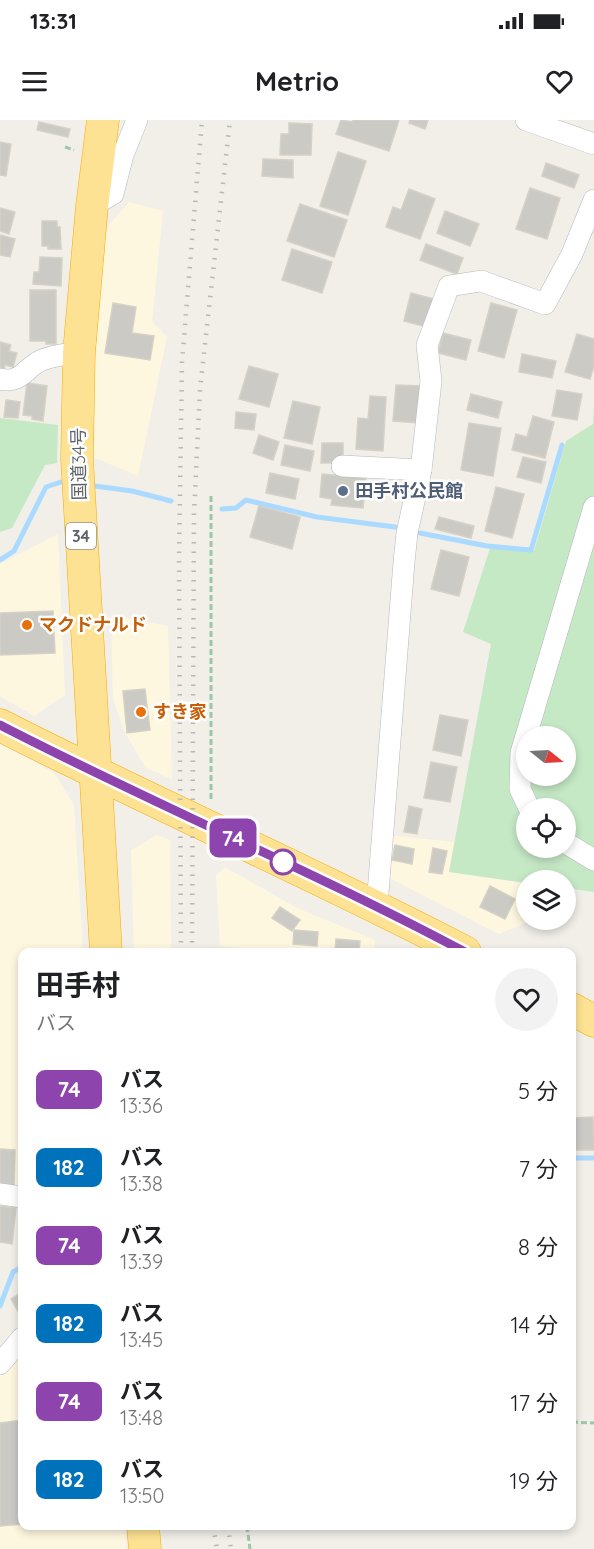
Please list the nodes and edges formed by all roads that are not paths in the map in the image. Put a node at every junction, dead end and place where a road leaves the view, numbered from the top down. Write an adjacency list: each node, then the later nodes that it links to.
1 (103, 120): 6 (highway, 国道34号 / 34)
2 (137, 120): 6 (street)
3 (526, 120): 4 (street)
4 (594, 144)
5 (594, 200): 10 (street)
6 (92, 206): 7 (highway, 国道34号 / 34)
7 (79, 353): 8 (street); 13 (highway, 国道34号 / 34)
8 (0, 379)
9 (342, 466): 10 (street)
10 (421, 470): 17 (street)
11 (594, 507): 14 (street)
12 (0, 725): 13 (highway)
13 (94, 773): 17 (highway); 18 (highway, 国道34号 / 34)
14 (524, 798)
15 (576, 849): 16 (street)
16 (594, 860)
17 (377, 906): 19 (highway)
18 (106, 948)
19 (457, 948)
20 (576, 1011): 21 (highway)
21 (594, 1021)
22 (0, 1194): 23 (street)
23 (18, 1196)
24 (18, 1343): 25 (street)
25 (0, 1364)
26 (143, 1530): 27 (highway)
27 (145, 1549)

